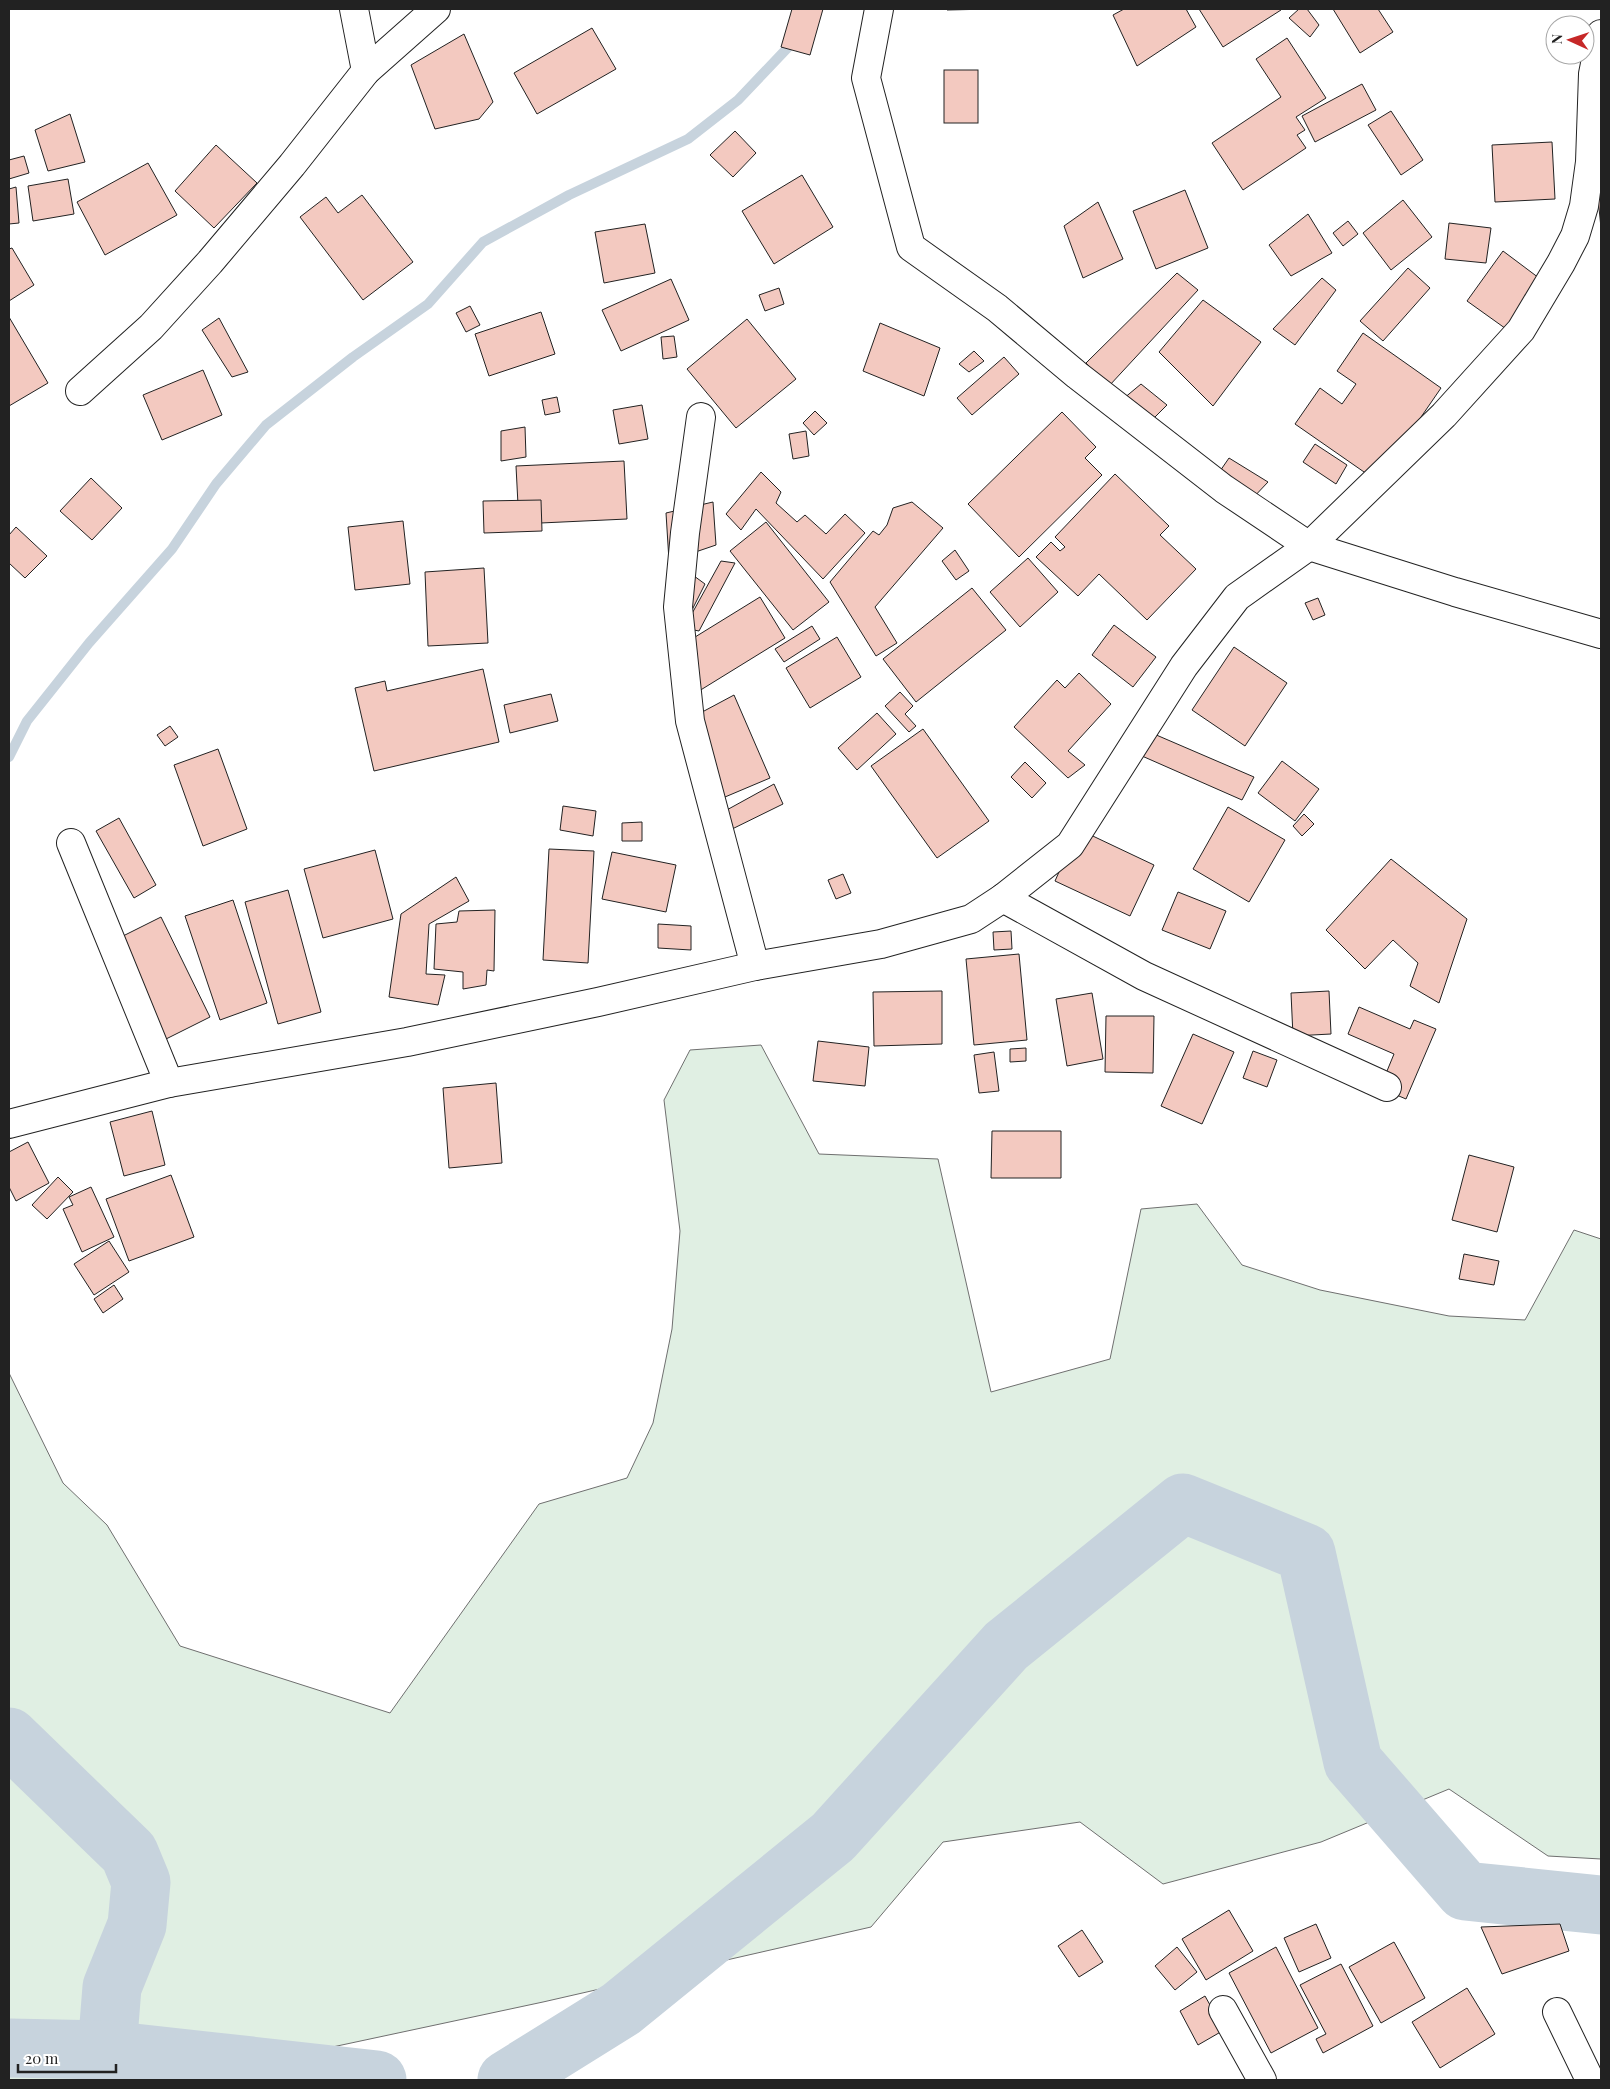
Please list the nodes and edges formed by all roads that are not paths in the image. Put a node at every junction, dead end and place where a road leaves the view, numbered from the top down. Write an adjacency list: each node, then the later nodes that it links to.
1 (354, 9): 5 (street)
2 (436, 9): 5 (street)
3 (879, 9): 9 (street)
4 (1601, 34): 6 (street)
5 (366, 71): 7 (street)
6 (1596, 162): 9 (street)
7 (80, 391)
8 (702, 418): 13 (street)
9 (1309, 546): 10 (street); 12 (street)
10 (1601, 634)
11 (71, 843): 14 (street)
12 (1003, 898): 13 (street); 15 (street)
13 (755, 966): 14 (street)
14 (169, 1083): 16 (street)
15 (1387, 1087)
16 (9, 1124)
17 (1223, 2010): 19 (street)
18 (1557, 2012): 20 (street)
19 (1262, 2080)
20 (1590, 2080)

